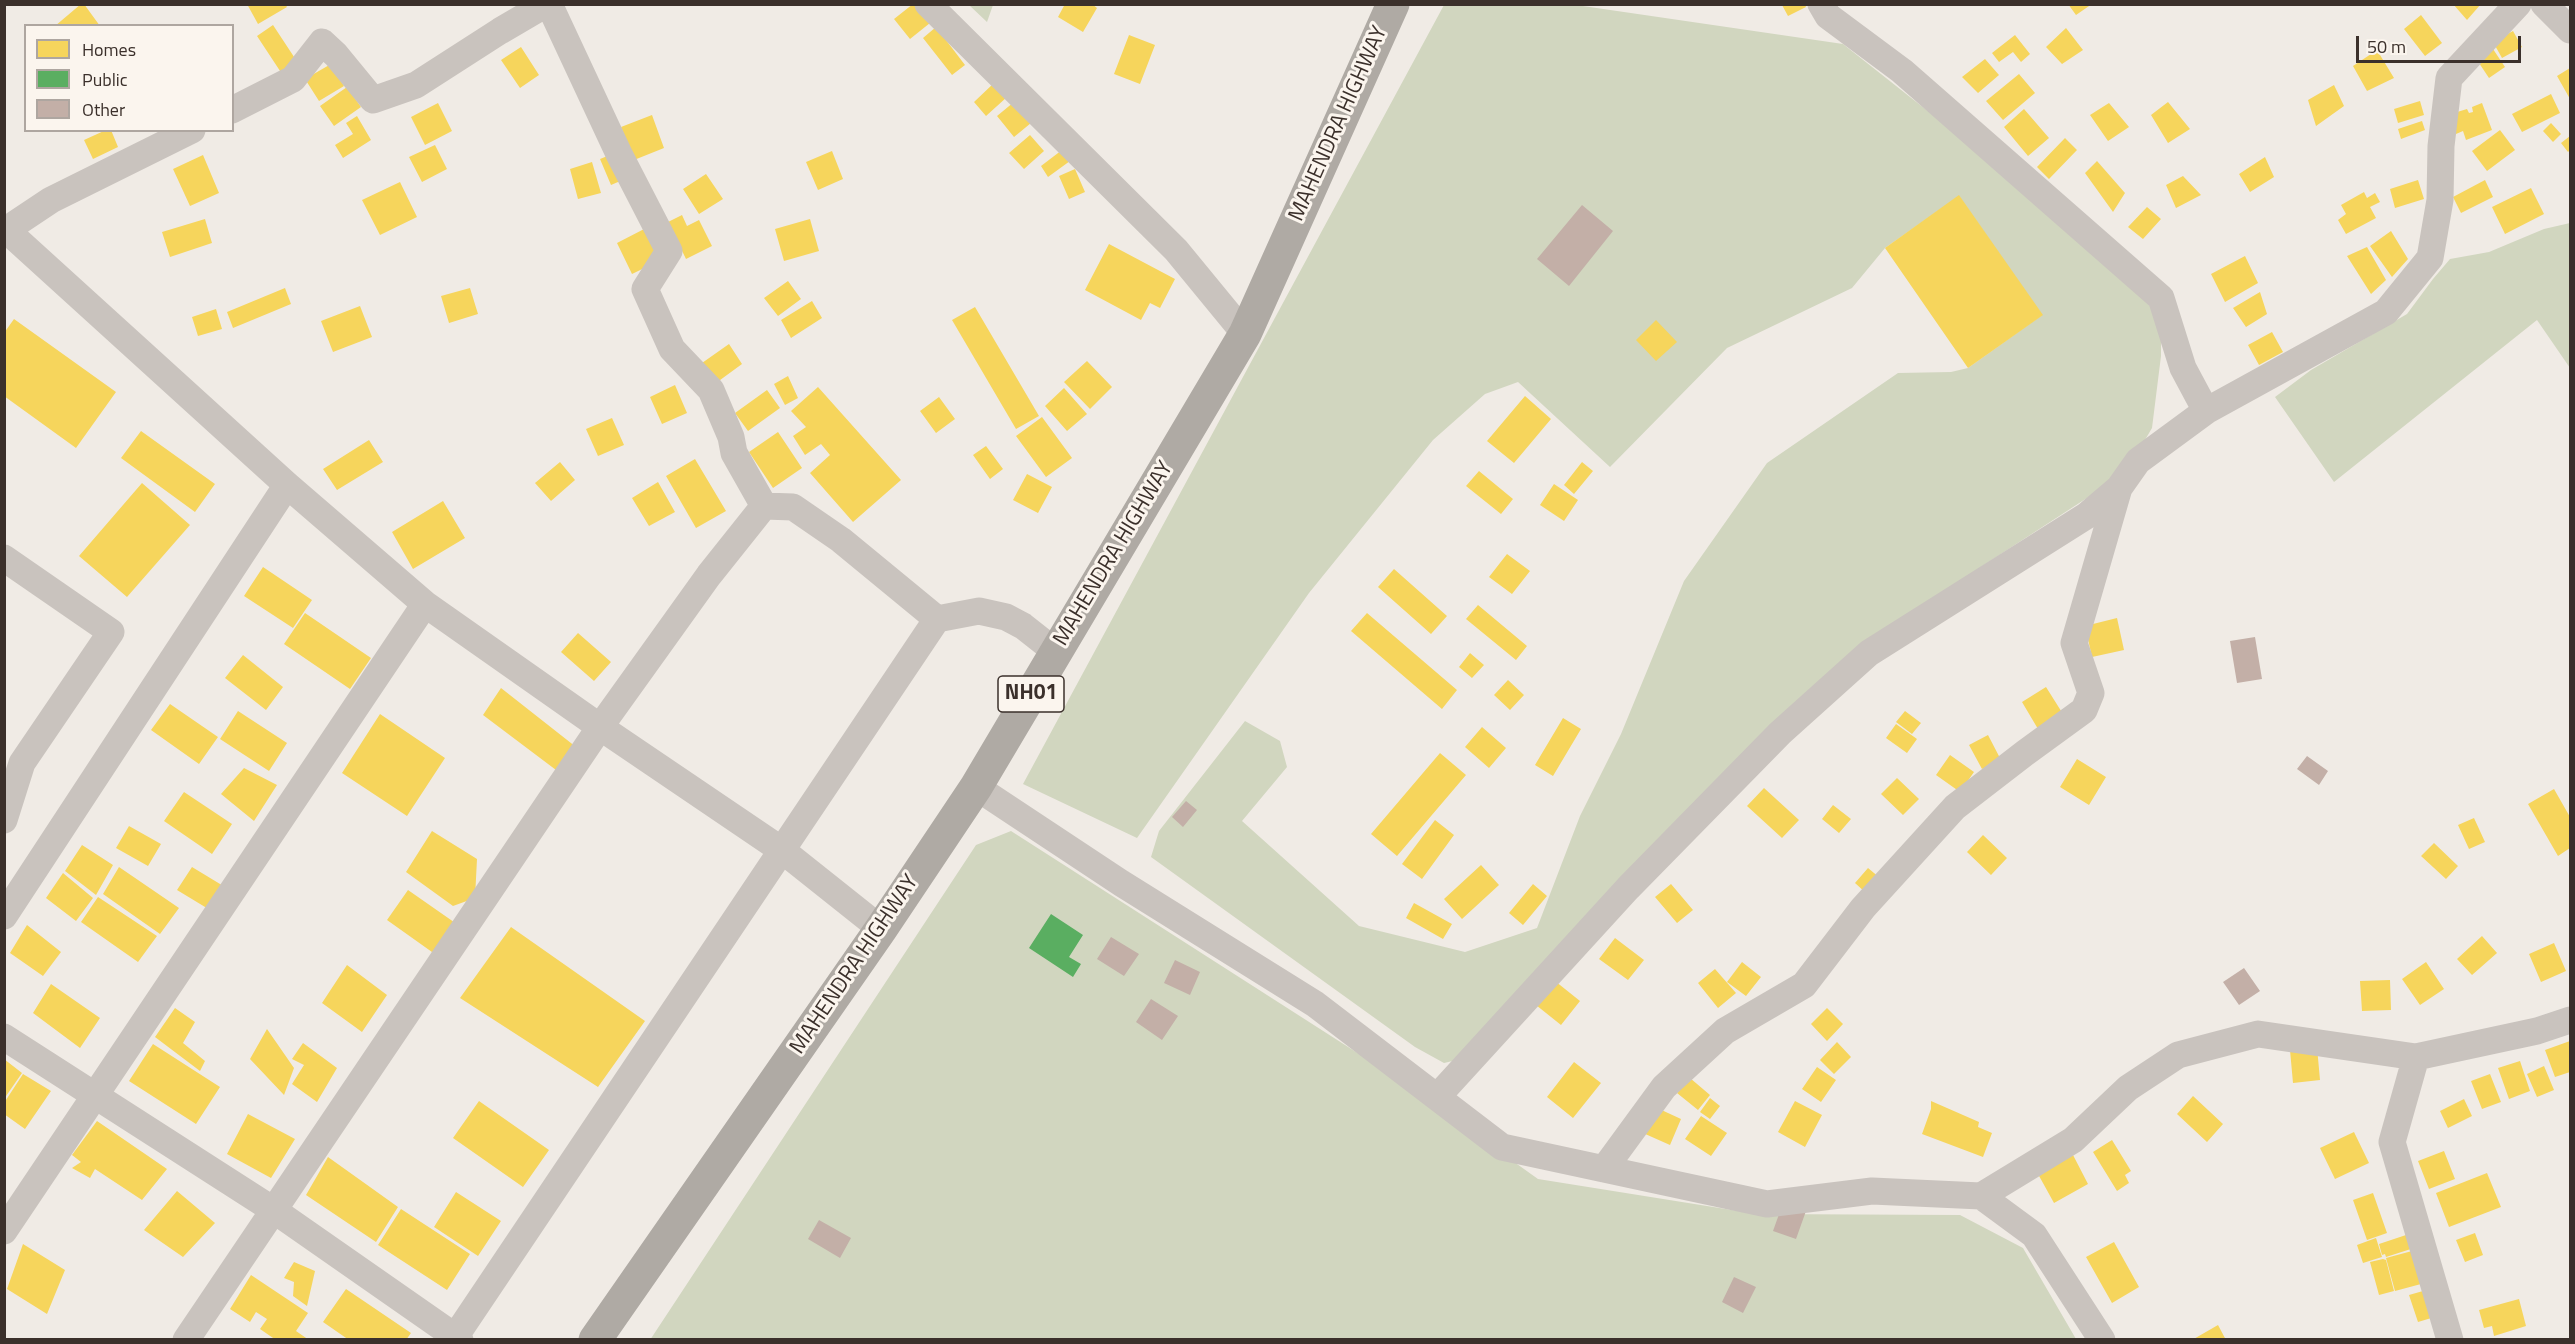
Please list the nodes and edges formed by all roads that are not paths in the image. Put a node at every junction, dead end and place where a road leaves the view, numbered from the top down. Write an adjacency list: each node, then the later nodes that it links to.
1 (548, 4): 8 (street); 15 (street)
2 (928, 4): 11 (street)
3 (1393, 4): 11 (highway, MAHENDRA HIGHWAY / NH01)
4 (1821, 4): 12 (street)
5 (2518, 4): 12 (street)
6 (2544, 4): 7 (street)
7 (2571, 30)
8 (234, 109)
9 (188, 132): 10 (street)
10 (7, 230): 13 (street)
11 (1245, 334): 19 (highway, MAHENDRA HIGHWAY / NH01)
12 (2206, 411): 14 (street)
13 (287, 484): 17 (street); 24 (street)
14 (2119, 488): 30 (street); 31 (street)
15 (764, 506): 18 (street); 20 (street)
16 (4, 558): 22 (street)
17 (425, 604): 20 (street); 29 (street)
18 (937, 619): 19 (street); 23 (street)
19 (1056, 652): 21 (highway, MAHENDRA HIGHWAY / NH01)
20 (600, 727): 23 (street); 33 (street)
21 (976, 787): 25 (highway, MAHENDRA HIGHWAY / NH01); 30 (street)
22 (4, 820)
23 (783, 851): 25 (street); 35 (street)
24 (4, 916)
25 (881, 929): 37 (highway, MAHENDRA HIGHWAY / NH01)
26 (2571, 1020): 28 (street)
27 (4, 1037): 29 (street)
28 (2416, 1057): 32 (street); 39 (street)
29 (94, 1096): 33 (street); 34 (street)
30 (1437, 1097): 31 (street)
31 (1604, 1168): 32 (street)
32 (1981, 1196): 38 (street)
33 (275, 1211): 35 (street); 36 (street)
34 (4, 1231)
35 (456, 1339)
36 (186, 1340)
37 (595, 1340)
38 (2102, 1340)
39 (2450, 1340)

